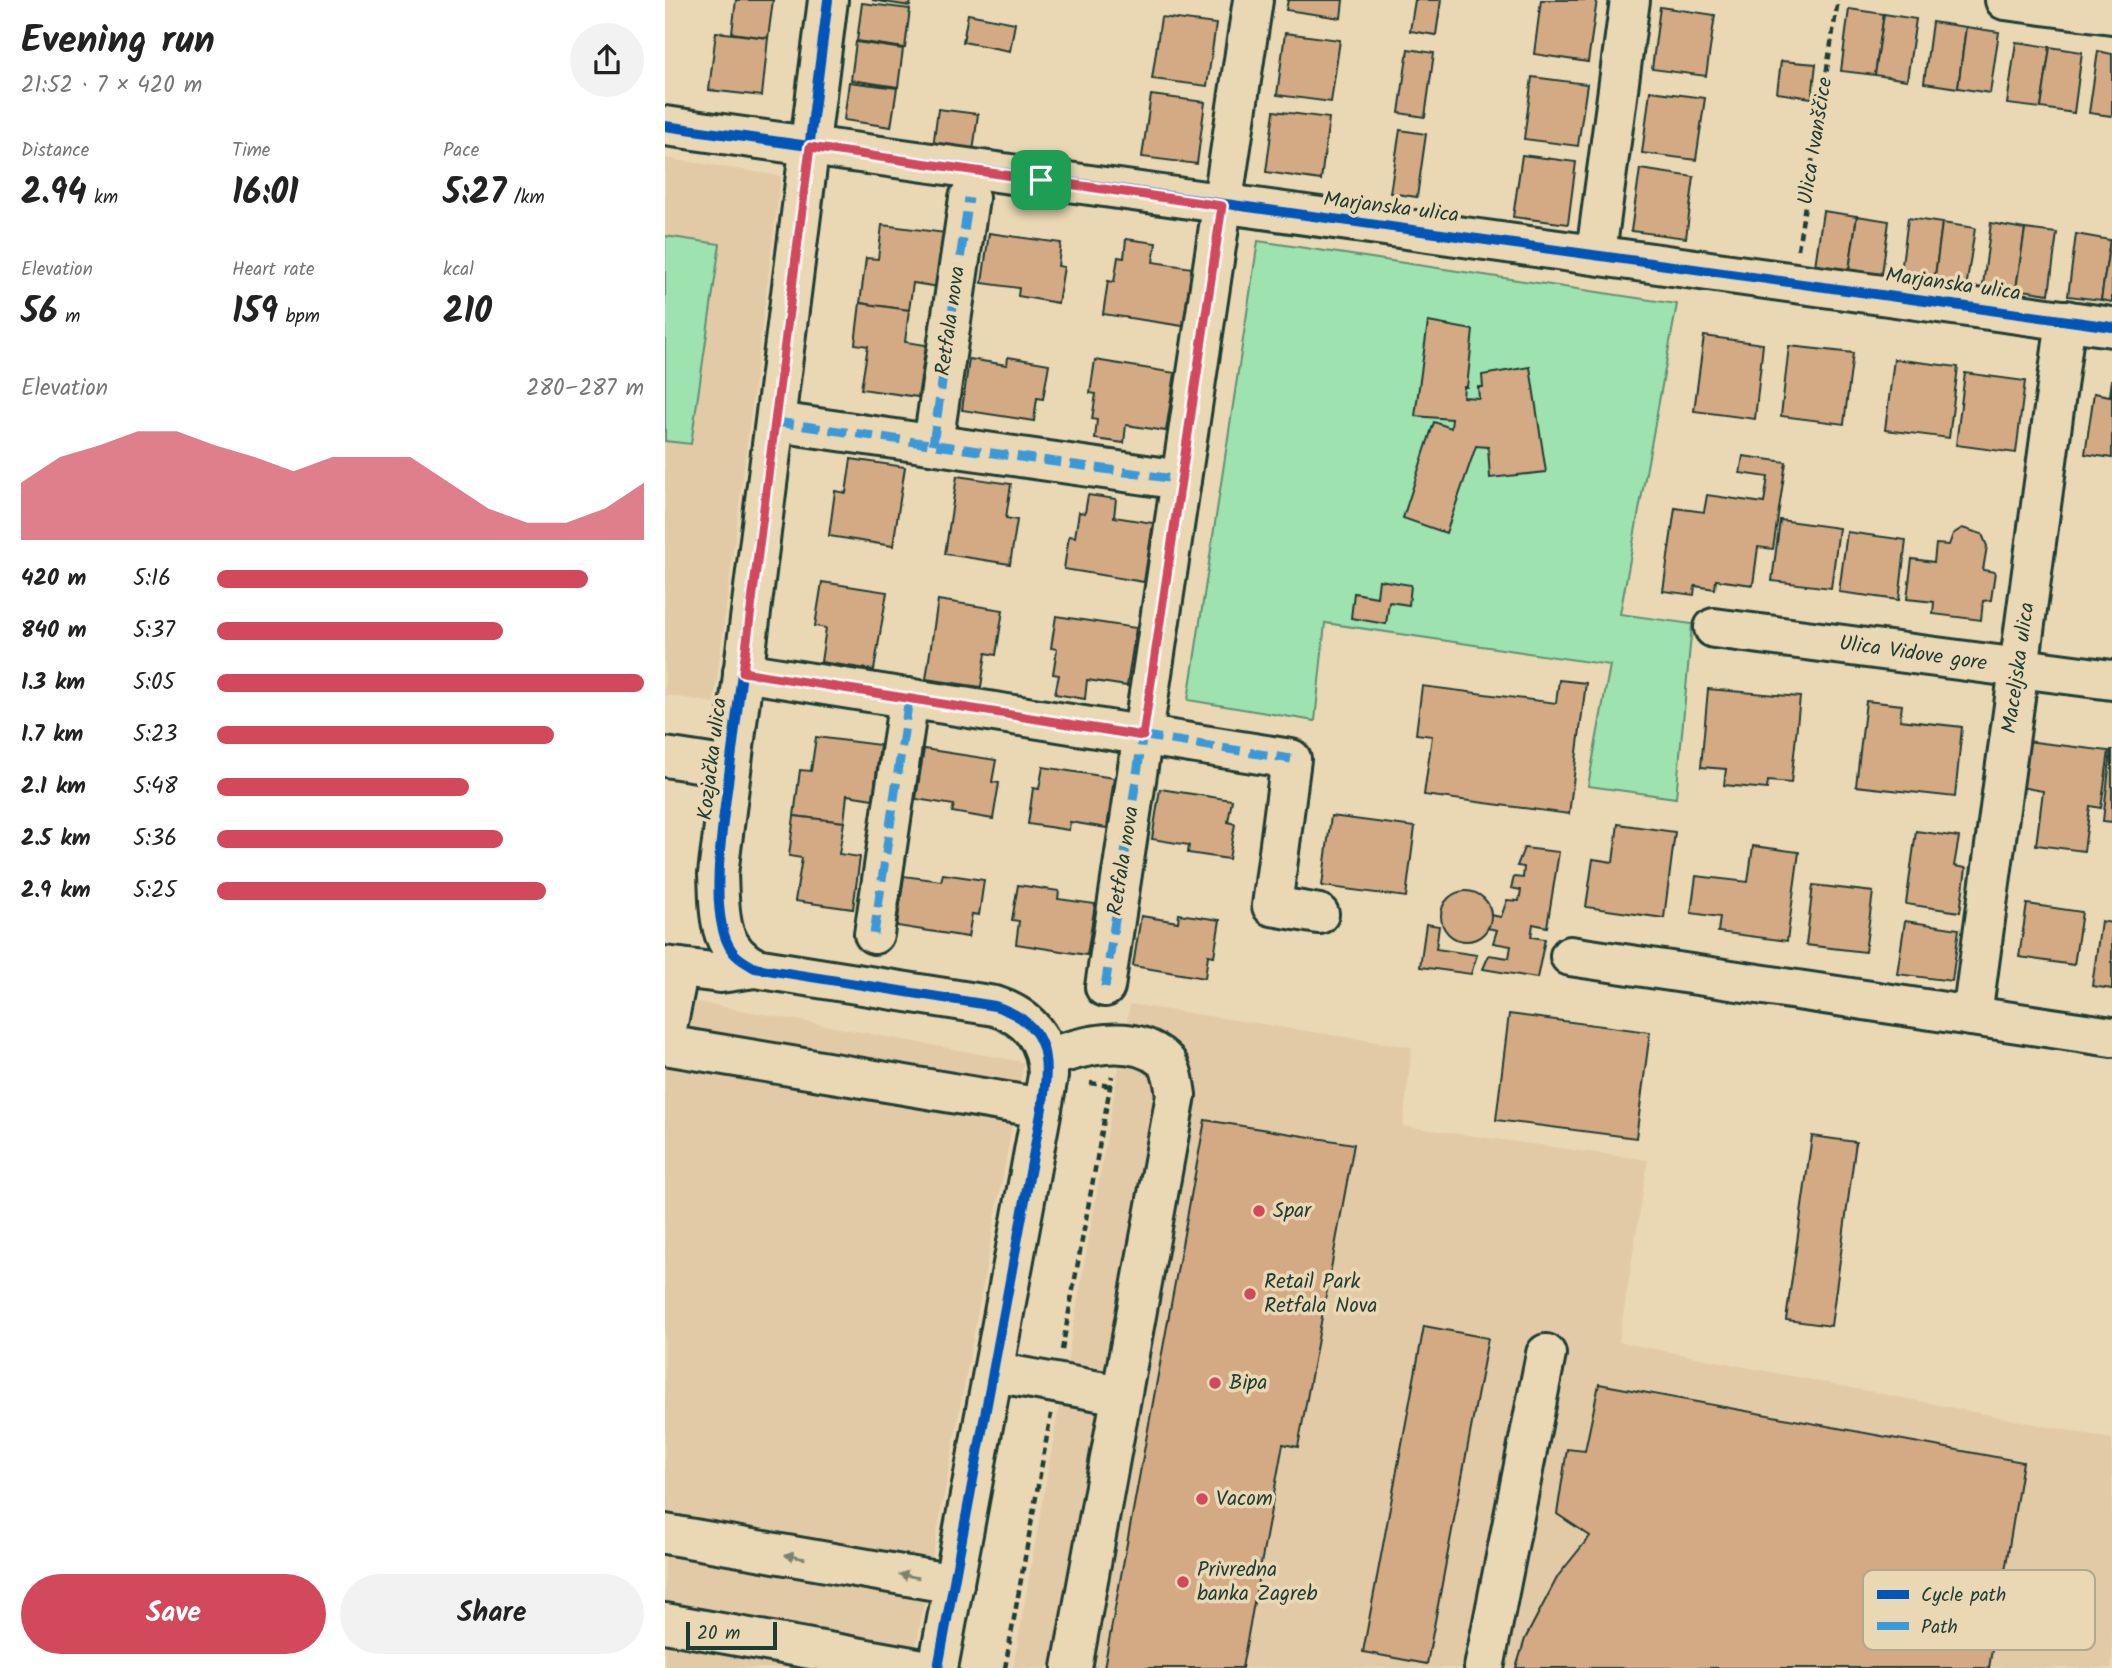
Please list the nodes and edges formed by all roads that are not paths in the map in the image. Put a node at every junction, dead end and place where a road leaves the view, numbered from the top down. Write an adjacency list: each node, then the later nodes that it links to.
1 (828, 0): 7 (street, Kozjačka ulica)
2 (1253, 0): 9 (street)
3 (1630, 0): 10 (street)
4 (2005, 0): 5 (street)
5 (2112, 14)
6 (665, 125): 7 (street, Marjanska ulica)
7 (810, 147): 9 (street, Marjanska ulica); 13 (street, Kozjačka ulica)
8 (968, 198): 14 (street, Retfala nova)
9 (1222, 206): 10 (street, Marjanska ulica); 15 (street, Retfala nova)
10 (1596, 253): 11 (street, Marjanska ulica)
11 (2066, 320): 12 (street, Marjanska ulica); 17 (street, Maceljska ulica)
12 (2112, 327)
13 (776, 422): 14 (street); 18 (street, Kozjačka ulica)
14 (933, 444): 15 (street)
15 (1181, 480): 21 (street, Retfala nova)
16 (1714, 628): 17 (street, Ulica Vidove gore)
17 (2019, 668): 19 (street, Ulica Vidove gore); 30 (street, Maceljska ulica)
18 (743, 672): 20 (street); 23 (street, Kozjačka ulica)
19 (2112, 681)
20 (909, 698): 21 (street); 25 (street)
21 (1143, 736): 24 (street); 29 (street, Retfala nova)
22 (665, 757): 23 (street)
23 (730, 767): 28 (street, Kozjačka ulica)
24 (1319, 914)
25 (874, 934)
26 (1570, 956): 30 (street)
27 (672, 967): 28 (street); 32 (street)
28 (755, 968): 34 (street)
29 (1105, 986)
30 (1972, 1016): 31 (street)
31 (2112, 1037)
32 (665, 1038)
33 (665, 1045): 35 (street)
34 (1048, 1058): 35 (street); 38 (street)
35 (1042, 1108): 37 (street)
36 (1546, 1354): 45 (street)
37 (993, 1372): 38 (street); 40 (street)
38 (1121, 1395): 44 (street)
39 (665, 1534): 40 (street, one-way to 39)
40 (954, 1584): 43 (street)
41 (665, 1623): 42 (street)
42 (917, 1668)
43 (938, 1668)
44 (1072, 1668)
45 (1484, 1668)

